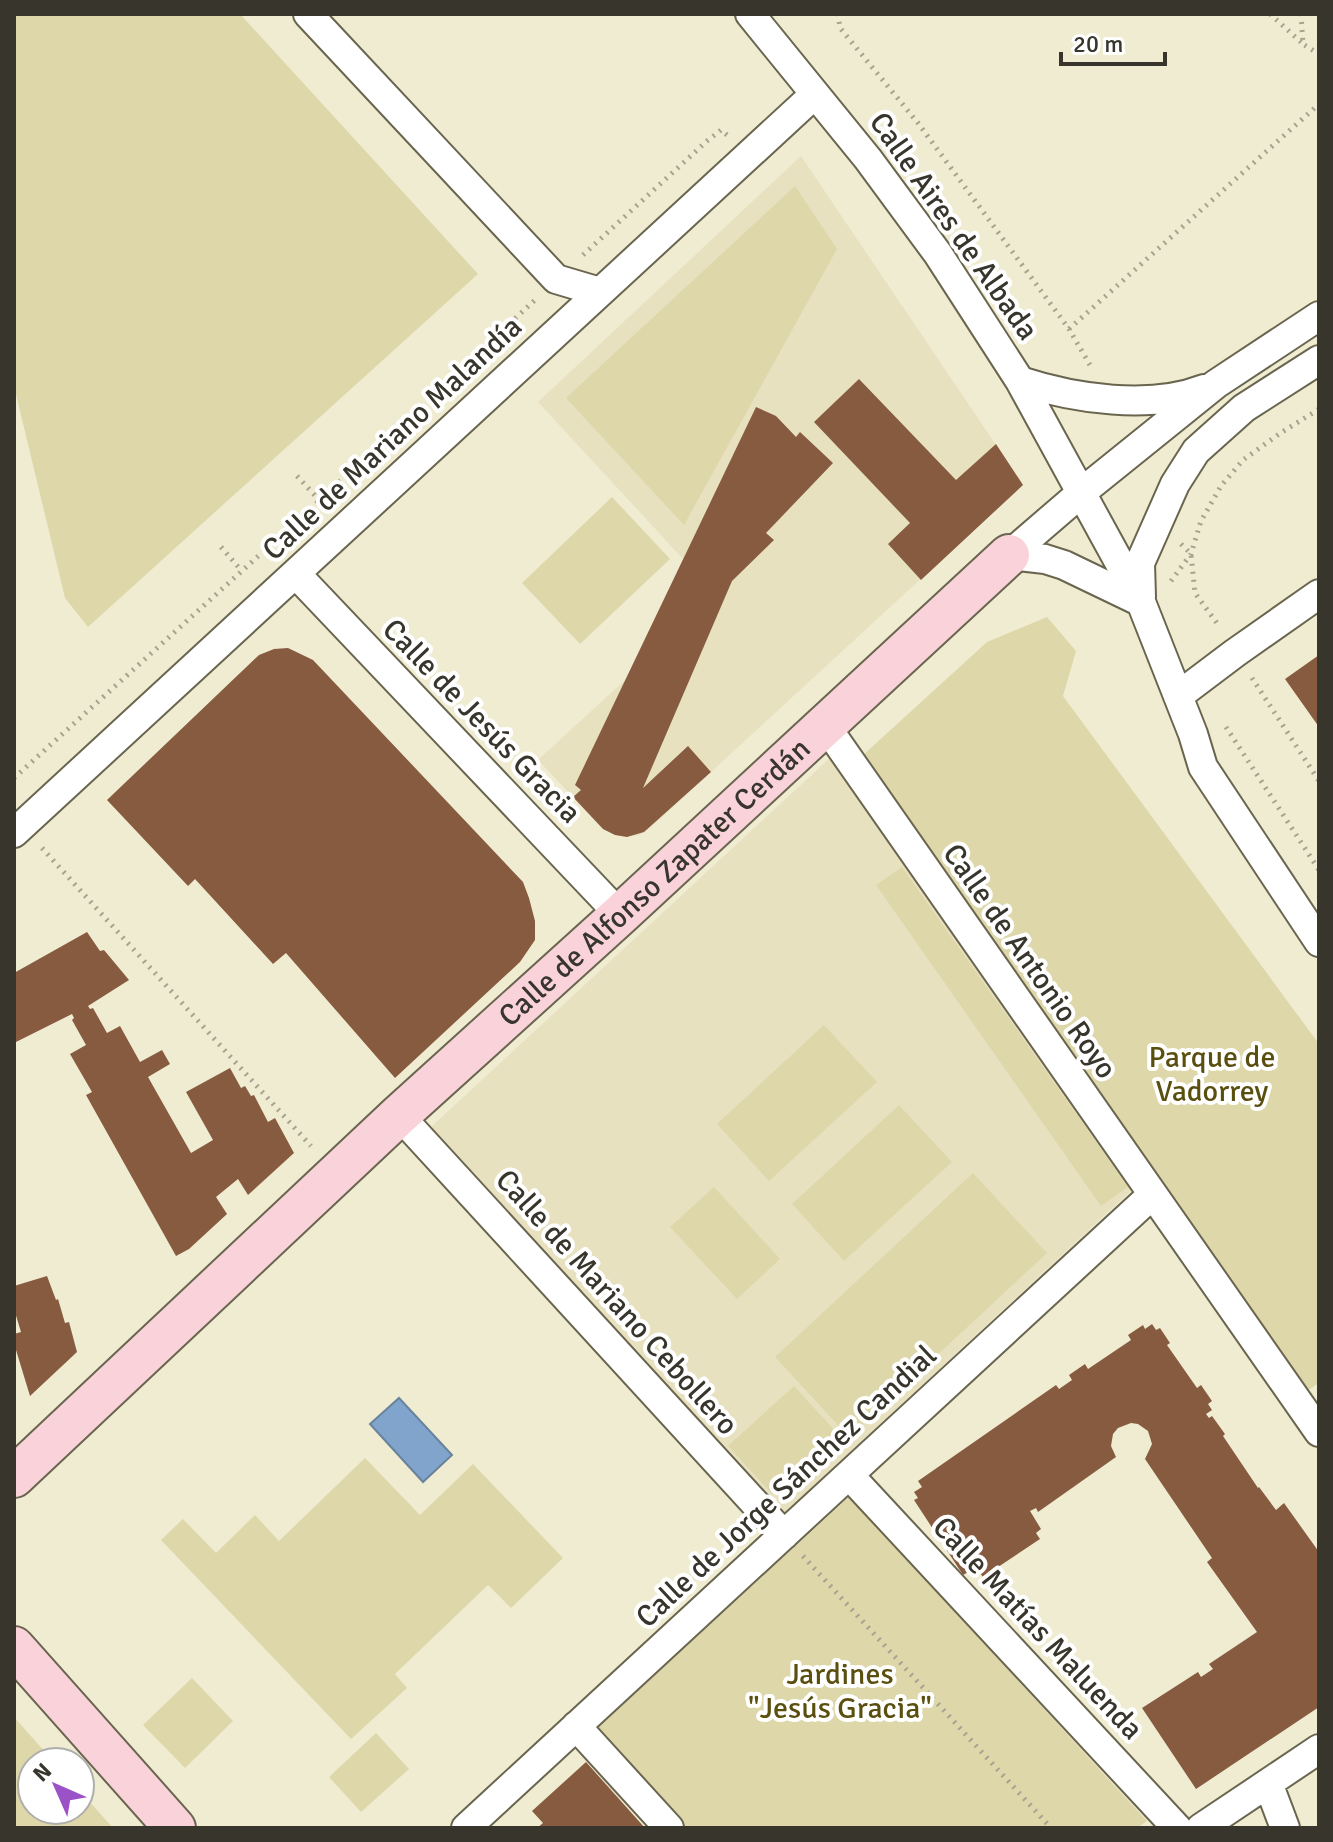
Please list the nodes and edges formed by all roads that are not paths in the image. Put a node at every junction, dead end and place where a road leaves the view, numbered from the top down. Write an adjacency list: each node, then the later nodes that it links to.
1 (308, 14): 4 (street)
2 (760, 18): 3 (street, Calle Aires de Albada)
3 (815, 94): 4 (street, Calle de Mariano Malandía); 7 (street, Calle Aires de Albada)
4 (600, 292): 11 (street, Calle de Mariano Malandía)
5 (1319, 316): 8 (street, Calle de Alfonso Zapater Cerdán)
6 (1319, 360): 13 (street)
7 (1020, 381): 8 (street); 9 (street, Calle Aires de Albada)
8 (1216, 384): 9 (street, Calle de Alfonso Zapater Cerdán)
9 (1082, 492): 10 (street, Calle de Alfonso Zapater Cerdán); 13 (street, Calle Aires de Albada)
10 (1009, 555): 13 (street); 15 (street, Calle de Alfonso Zapater Cerdán)
11 (296, 574): 16 (street, Calle de Mariano Malandía); 17 (street, Calle de Jesús Gracia)
12 (1319, 594): 14 (street)
13 (1152, 595): 14 (street)
14 (1188, 688): 18 (street)
15 (825, 725): 17 (street, Calle de Alfonso Zapater Cerdán); 20 (street, Calle de Antonio Royo)
16 (26, 839)
17 (620, 915): 19 (street, Calle de Alfonso Zapater Cerdán)
18 (1319, 942)
19 (399, 1115): 23 (street, Calle de Alfonso Zapater Cerdán); 24 (street, Calle de Mariano Cebollero)
20 (1152, 1195): 21 (street, Calle de Antonio Royo); 22 (street, Calle de Jorge Sánchez Candial)
21 (1319, 1432)
22 (849, 1475): 24 (street, Calle de Jorge Sánchez Candial); 32 (street, Calle Matías Maluenda)
23 (14, 1477)
24 (784, 1535): 26 (street, Calle de Jorge Sánchez Candial)
25 (14, 1647): 29 (street)
26 (576, 1726): 30 (street, Calle de Jorge Sánchez Candial); 31 (street)
27 (1319, 1749): 28 (street)
28 (1268, 1783): 33 (street); 34 (street)
29 (175, 1828)
30 (466, 1828)
31 (669, 1828)
32 (1177, 1828)
33 (1201, 1828)
34 (1285, 1828)

